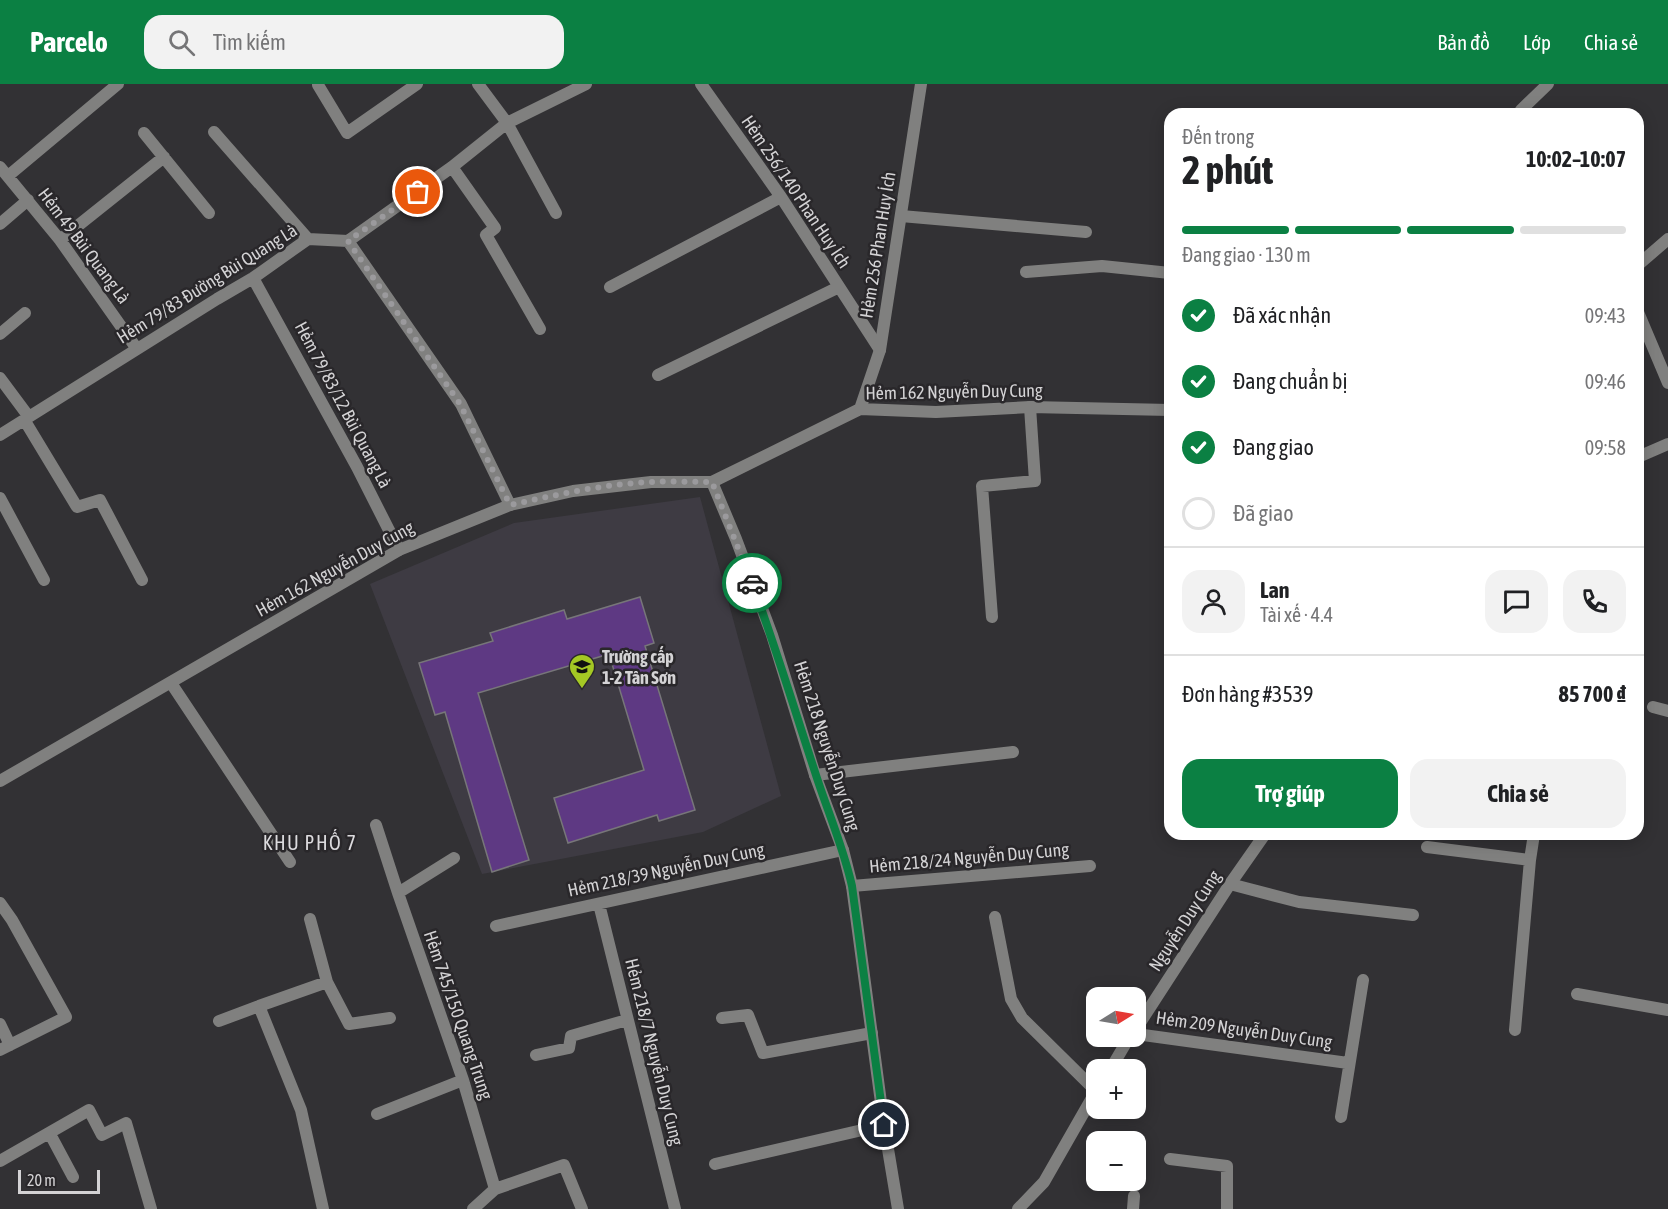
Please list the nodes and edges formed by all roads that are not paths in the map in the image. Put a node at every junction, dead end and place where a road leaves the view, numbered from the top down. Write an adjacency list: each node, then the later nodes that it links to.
1 (118, 84): 15 (street)
2 (417, 84): 8 (street)
3 (478, 84): 10 (street)
4 (584, 84): 10 (street)
5 (701, 84): 16 (street, Hẻm 256/140 Phan Huy Ích)
6 (921, 84): 20 (street, Hẻm 256 Phan Huy Ích)
7 (1548, 84): 9 (street)
8 (318, 85)
9 (1523, 108)
10 (507, 123): 14 (street); 19 (street)
11 (214, 132): 23 (street)
12 (144, 133): 13 (street)
13 (164, 157): 18 (street); 25 (street)
14 (452, 167): 26 (street); 35 (street)
15 (4, 172): 17 (street, Hẻm 49 Bùi Quang Là)
16 (781, 197): 31 (street); 32 (street, Hẻm 256/140 Phan Huy Ích)
17 (28, 200): 21 (street); 25 (street, Hẻm 49 Bùi Quang Là)
18 (209, 213)
19 (556, 213)
20 (901, 216): 22 (street); 38 (street, Hẻm 256 Phan Huy Ích)
21 (0, 224)
22 (1086, 232)
23 (308, 239): 26 (street, Hẻm 79/83 Đường Bùi Quang Là); 30 (street, Hẻm 79/83 Đường Bùi Quang Là)
24 (1668, 239): 27 (street)
25 (60, 240): 37 (street, Hẻm 49 Bùi Quang Là)
26 (348, 241): 51 (street)
27 (1644, 260)
28 (1026, 272): 29 (street)
29 (1164, 272)
30 (253, 278): 37 (street, Hẻm 79/83 Đường Bùi Quang Là); 52 (street, Hẻm 79/83/12 Bùi Quang Là)
31 (610, 287)
32 (839, 288): 38 (street, Hẻm 256/140 Phan Huy Ích); 39 (street)
33 (25, 314): 36 (street)
34 (1644, 326): 41 (street)
35 (540, 329)
36 (0, 334)
37 (137, 349): 45 (street, Hẻm 79/83 Đường Bùi Quang Là)
38 (880, 350): 43 (street, Hẻm 256 Phan Huy Ích)
39 (658, 375)
40 (0, 378): 45 (street)
41 (1668, 383)
42 (1030, 408): 43 (street, Hẻm 162 Nguyễn Duy Cung); 44 (street, Hẻm 162 Nguyễn Duy Cung); 55 (street)
43 (860, 410): 49 (street, Hẻm 162 Nguyễn Duy Cung)
44 (1164, 410)
45 (27, 419): 46 (street, Hẻm 79/83 Đường Bùi Quang Là); 54 (street)
46 (0, 435)
47 (1668, 444): 48 (street)
48 (1644, 454)
49 (712, 482): 51 (street, Hẻm 162 Nguyễn Duy Cung); 60 (street, Hẻm 218 Nguyễn Duy Cung)
50 (0, 498): 53 (street)
51 (510, 505): 52 (street, Hẻm 162 Nguyễn Duy Cung)
52 (399, 550): 56 (street, Hẻm 162 Nguyễn Duy Cung)
53 (44, 580)
54 (142, 580)
55 (993, 617)
56 (171, 682): 61 (street, Hẻm 162 Nguyễn Duy Cung); 69 (street)
57 (1653, 707): 58 (street)
58 (1668, 711)
59 (1012, 752): 60 (street)
60 (815, 775): 66 (street, Hẻm 218 Nguyễn Duy Cung)
61 (0, 781)
62 (376, 825): 73 (street, Hẻm 745/150 Quang Trung)
63 (1261, 840): 71 (street, Nguyễn Duy Cung)
64 (1533, 840): 68 (street)
65 (1427, 847): 68 (street)
66 (843, 850): 72 (street, Hẻm 218 Nguyễn Duy Cung); 75 (street, Hẻm 218/39 Nguyễn Duy Cung)
67 (454, 858): 73 (street)
68 (1530, 860): 91 (street)
69 (290, 862)
70 (1090, 866): 72 (street, Hẻm 218/24 Nguyễn Duy Cung)
71 (1230, 884): 76 (street); 85 (street, Nguyễn Duy Cung)
72 (852, 886): 92 (street, Hẻm 218 Nguyễn Duy Cung)
73 (398, 893): 97 (street, Hẻm 745/150 Quang Trung)
74 (0, 903): 94 (street)
75 (599, 904): 79 (street, Hẻm 218/39 Nguyễn Duy Cung); 88 (street, Hẻm 218/7 Nguyễn Duy Cung)
76 (1413, 915)
77 (995, 917): 98 (street)
78 (310, 919): 81 (street)
79 (496, 926)
80 (1363, 980): 96 (street, Hẻm 209 Nguyễn Duy Cung)
81 (327, 982): 83 (street); 86 (street)
82 (1577, 994): 84 (street)
83 (259, 1006): 89 (street); 110 (street)
84 (1668, 1010)
85 (1146, 1014)
86 (390, 1018)
87 (722, 1018): 92 (street)
88 (627, 1020): 95 (street); 113 (street, Hẻm 218/7 Nguyễn Duy Cung)
89 (219, 1021)
90 (0, 1024): 94 (street)
91 (1515, 1030)
92 (872, 1033): 102 (street, Hẻm 218 Nguyễn Duy Cung)
93 (1146, 1035): 96 (street, Hẻm 209 Nguyễn Duy Cung)
94 (5, 1047)
95 (536, 1055)
96 (1348, 1063): 101 (street, Hẻm 209 Nguyễn Duy Cung)
97 (463, 1080): 100 (street); 108 (street, Hẻm 745/150 Quang Trung)
98 (1086, 1081)
99 (1086, 1108): 115 (street)
100 (377, 1114)
101 (1341, 1117)
102 (884, 1125): 106 (street); 114 (street, Hẻm 218 Nguyễn Duy Cung)
103 (50, 1134): 105 (street); 107 (street); 109 (street)
104 (1170, 1159): 116 (street)
105 (0, 1161)
106 (715, 1164)
107 (73, 1177)
108 (495, 1189): 111 (street); 112 (street)
109 (151, 1209)
110 (323, 1209)
111 (473, 1209)
112 (582, 1209)
113 (675, 1209)
114 (898, 1209)
115 (1018, 1209)
116 (1227, 1209)

